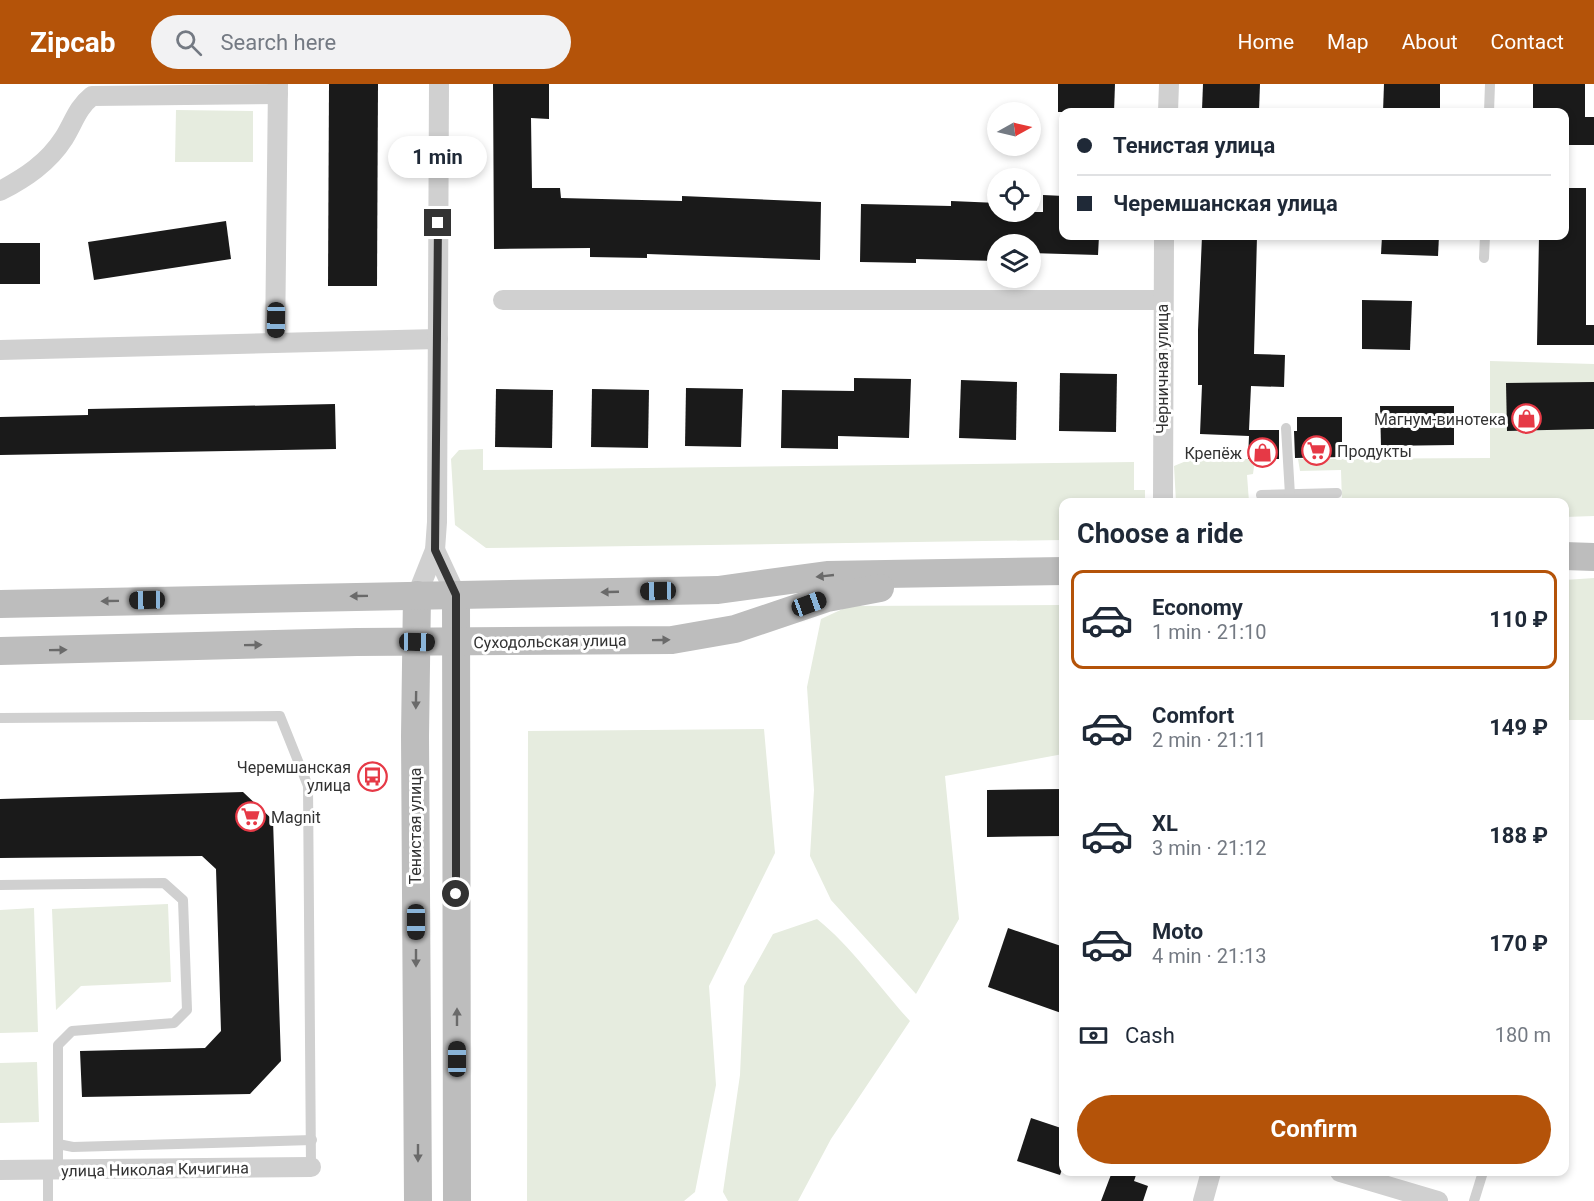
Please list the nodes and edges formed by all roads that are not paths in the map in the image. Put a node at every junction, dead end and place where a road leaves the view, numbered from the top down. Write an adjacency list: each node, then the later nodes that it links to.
1 (439, 84): 13 (street)
2 (1169, 84): 5 (street)
3 (1490, 84): 6 (lane)
4 (278, 89): 7 (street); 14 (street)
5 (1168, 108)
6 (1489, 108)
7 (0, 191)
8 (1164, 240): 12 (street, Черничная улица)
9 (1485, 240): 10 (lane)
10 (1484, 258)
11 (504, 300): 12 (street)
12 (1162, 300): 19 (street, Черничная улица)
13 (438, 339): 14 (street); 23 (street)
14 (275, 343): 15 (street)
15 (0, 350)
16 (1287, 428): 21 (lane)
17 (1337, 493): 22 (lane)
18 (1261, 495): 20 (lane)
19 (1163, 498)
20 (1280, 498)
21 (1287, 498)
22 (1295, 498)
23 (435, 550): 28 (street); 29 (street)
24 (1569, 556): 25 (main road)
25 (1594, 557)
26 (1059, 571): 27 (main road, Суходольская улица)
27 (947, 574): 29 (main road, Суходольская улица, one-way to 29); 32 (main road, Суходольская улица, one-way to 27)
28 (417, 595): 29 (main road, Суходольская улица); 30 (main road, Суходольская улица, one-way to 30); 31 (main road, Тенистая улица)
29 (456, 595): 32 (main road)
30 (0, 604)
31 (417, 642): 32 (main road, Суходольская улица); 33 (main road, Суходольская улица, one-way to 31); 45 (main road, Тенистая улица, one-way to 45)
32 (455, 642): 46 (main road, one-way to 32)
33 (0, 651)
34 (0, 718): 36 (lane)
35 (0, 885): 37 (lane)
36 (312, 1140): 37 (lane); 38 (lane)
37 (58, 1144): 40 (lane)
38 (311, 1167): 40 (street, улица Николая Кичигина)
39 (0, 1170): 40 (street, улица Николая Кичигина)
40 (53, 1170): 44 (lane)
41 (1210, 1176): 47 (street)
42 (1354, 1176): 48 (street)
43 (1482, 1176): 49 (lane)
44 (48, 1201)
45 (418, 1201)
46 (457, 1201)
47 (1203, 1201)
48 (1438, 1201)
49 (1474, 1201)

